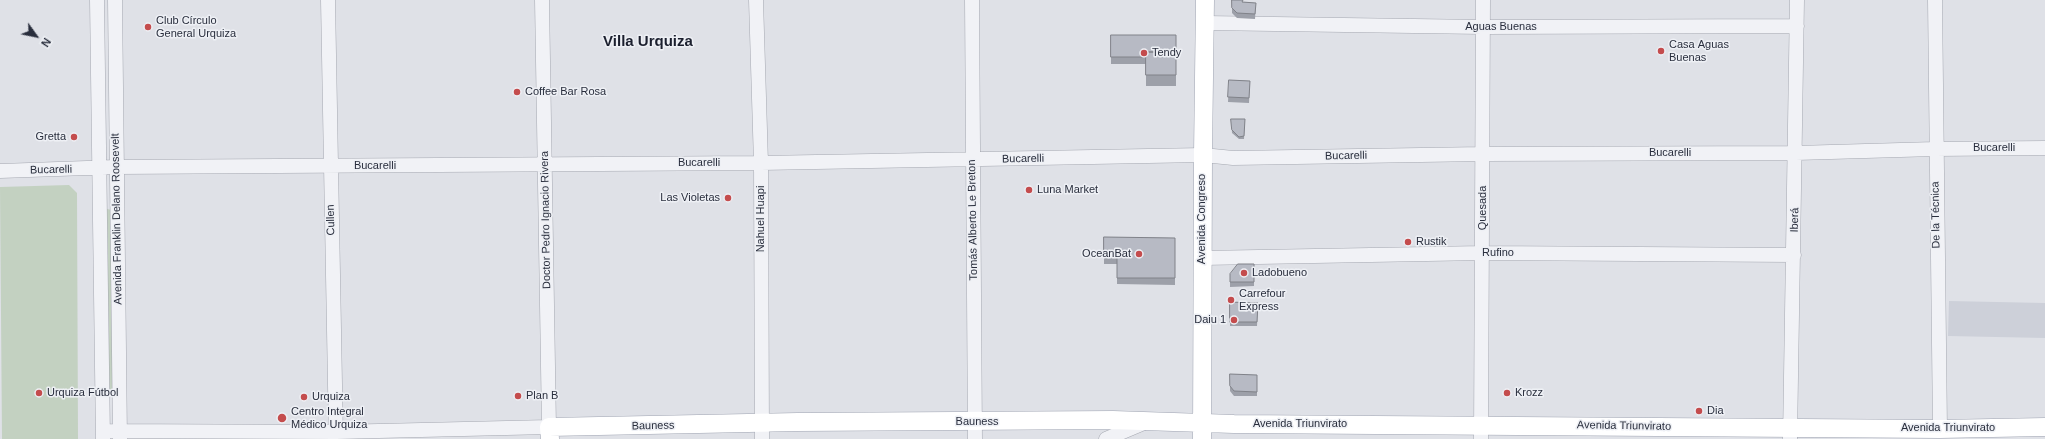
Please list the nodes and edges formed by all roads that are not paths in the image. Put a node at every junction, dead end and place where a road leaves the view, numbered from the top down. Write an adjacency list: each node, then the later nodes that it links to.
1 (97, 0): 24 (street, Avenida Franklin Delano Roosevelt)
2 (115, 0): 23 (street, Avenida Franklin Delano Roosevelt)
3 (328, 0): 22 (street, Cullen)
4 (542, 0): 21 (street, Doctor Pedro Ignacio Rivera)
5 (756, 0): 20 (street, Nahuel Huapi)
6 (972, 0): 19 (street, Tomás Alberto Le Breton)
7 (1205, 0): 11 (main road, Avenida Congreso)
8 (1483, 0): 13 (street, Quesada)
9 (1797, 0): 12 (street, Iberá)
10 (1935, 0): 15 (street, De la Técnica)
11 (1205, 23): 13 (street, Aguas Buenas); 18 (main road, Avenida Congreso)
12 (1797, 26): 13 (street, Aguas Buenas); 16 (street, Iberá)
13 (1483, 27): 17 (street, Quesada)
14 (2045, 148): 15 (street, Bucarelli)
15 (1935, 149): 16 (street, Bucarelli); 31 (street, De la Técnica)
16 (1796, 153): 17 (street, Bucarelli); 27 (street, Iberá)
17 (1483, 154): 18 (street, Bucarelli); 26 (street, Quesada)
18 (1202, 155): 19 (street, Bucarelli); 28 (main road, Avenida Congreso)
19 (972, 160): 20 (street, Bucarelli); 32 (street, Tomás Alberto Le Breton)
20 (761, 163): 21 (street, Bucarelli); 33 (street, Nahuel Huapi)
21 (544, 165): 22 (street, Bucarelli); 36 (street, Doctor Pedro Ignacio Rivera)
22 (330, 166): 23 (street, Bucarelli); 40 (street, Cullen)
23 (116, 167): 24 (street, Bucarelli); 39 (street, Avenida Franklin Delano Roosevelt)
24 (99, 169): 25 (street, Bucarelli); 38 (street, Avenida Franklin Delano Roosevelt)
25 (0, 171)
26 (1483, 253): 27 (street, Rufino); 28 (street, Rufino); 35 (street, Quesada)
27 (1794, 255): 37 (street, Iberá)
28 (1202, 258): 34 (main road, Avenida Congreso)
29 (1148, 421): 32 (main road, Bauness); 34 (main road, Bauness); 41 (street)
30 (2045, 427): 31 (main road, Avenida Triunvirato)
31 (1940, 429): 37 (main road, Avenida Triunvirato)
32 (975, 430): 33 (main road, Bauness)
33 (762, 431): 36 (main road, Bauness)
34 (1202, 431): 35 (main road, Avenida Triunvirato)
35 (1481, 432): 37 (main road, Avenida Triunvirato)
36 (549, 433): 40 (street, Bauness)
37 (1790, 433)
38 (103, 435): 39 (street, Bauness)
39 (120, 435): 40 (street, Bauness)
40 (336, 436)
41 (1106, 439)

